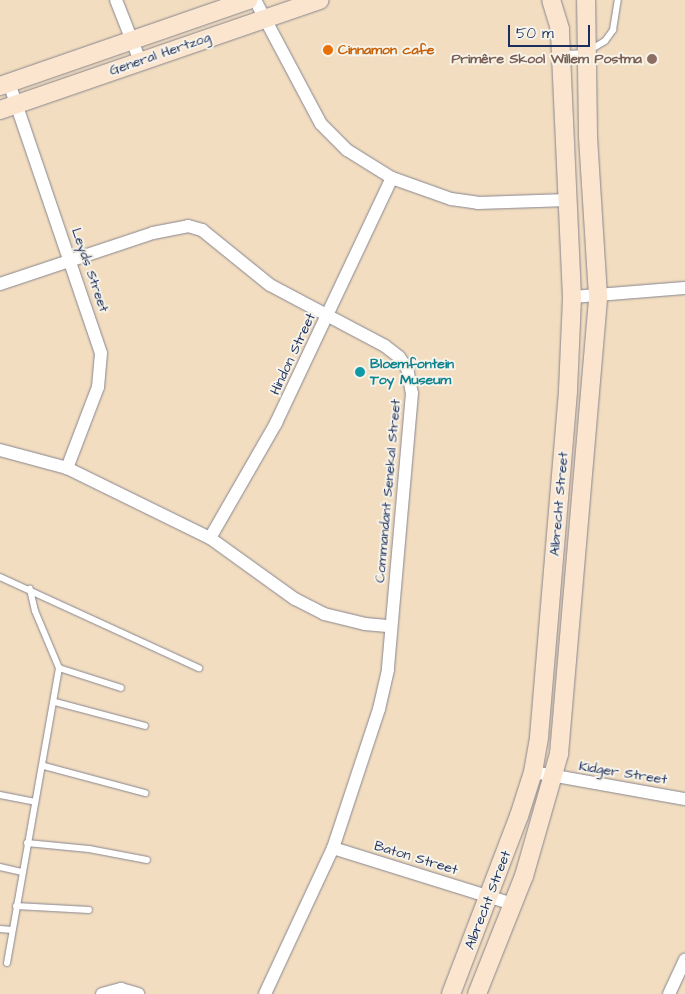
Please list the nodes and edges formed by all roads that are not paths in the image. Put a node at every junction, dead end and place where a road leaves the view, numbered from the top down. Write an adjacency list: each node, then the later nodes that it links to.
1 (116, 0): 9 (street)
2 (249, 0): 9 (street, General Hertzog)
3 (255, 0): 8 (street)
4 (320, 0): 8 (street, General Hertzog)
5 (551, 0): 11 (street, Albrecht Street)
6 (586, 0): 10 (street, Albrecht Street)
7 (618, 0): 10 (lane)
8 (264, 19): 12 (street, General Hertzog); 16 (street)
9 (132, 41): 12 (street); 13 (street, General Hertzog)
10 (585, 53): 11 (lane); 21 (street, Albrecht Street)
11 (561, 54): 17 (street, Albrecht Street)
12 (140, 61): 14 (street, General Hertzog)
13 (4, 85): 14 (street, Leyds Street)
14 (19, 104): 15 (street, General Hertzog); 18 (street, Leyds Street)
15 (0, 110)
16 (392, 178): 17 (street); 23 (street, Hindon Street)
17 (568, 200): 22 (street, Albrecht Street)
18 (71, 260): 19 (street, Commandant Senekal Street); 23 (street, Commandant Senekal Street); 25 (street, Leyds Street)
19 (0, 284)
20 (685, 288): 21 (street)
21 (598, 296): 22 (street); 37 (street, Albrecht Street)
22 (572, 297): 36 (street, Albrecht Street)
23 (328, 314): 26 (street, Hindon Street); 29 (street, Commandant Senekal Street)
24 (0, 450): 25 (street)
25 (66, 468): 26 (street)
26 (210, 538): 29 (street)
27 (0, 577): 28 (lane)
28 (30, 589): 30 (lane); 31 (lane)
29 (390, 626): 43 (street, Commandant Senekal Street)
30 (60, 668): 32 (lane); 33 (lane)
31 (199, 668)
32 (121, 688)
33 (55, 702): 34 (lane); 35 (lane)
34 (145, 726)
35 (44, 766): 38 (lane); 41 (lane)
36 (533, 772): 37 (street, Kidger Street); 47 (street, Albrecht Street)
37 (555, 777): 40 (street, Kidger Street); 48 (street, Albrecht Street)
38 (145, 794)
39 (0, 796): 41 (lane)
40 (685, 799)
41 (35, 802): 42 (lane)
42 (27, 843): 44 (lane); 46 (lane)
43 (333, 848): 47 (street, Baton Street); 57 (street, Commandant Senekal Street)
44 (147, 860)
45 (0, 867): 46 (lane)
46 (22, 872): 49 (lane)
47 (491, 896): 48 (street, Baton Street); 58 (street, Albrecht Street)
48 (513, 904): 59 (street, Albrecht Street)
49 (16, 906): 50 (lane); 52 (lane)
50 (89, 910)
51 (0, 929): 52 (lane)
52 (12, 930): 54 (lane)
53 (685, 959): 60 (street)
54 (7, 963)
55 (102, 994): 56 (street)
56 (138, 994)
57 (265, 994)
58 (451, 994)
59 (476, 994)
60 (669, 994)

